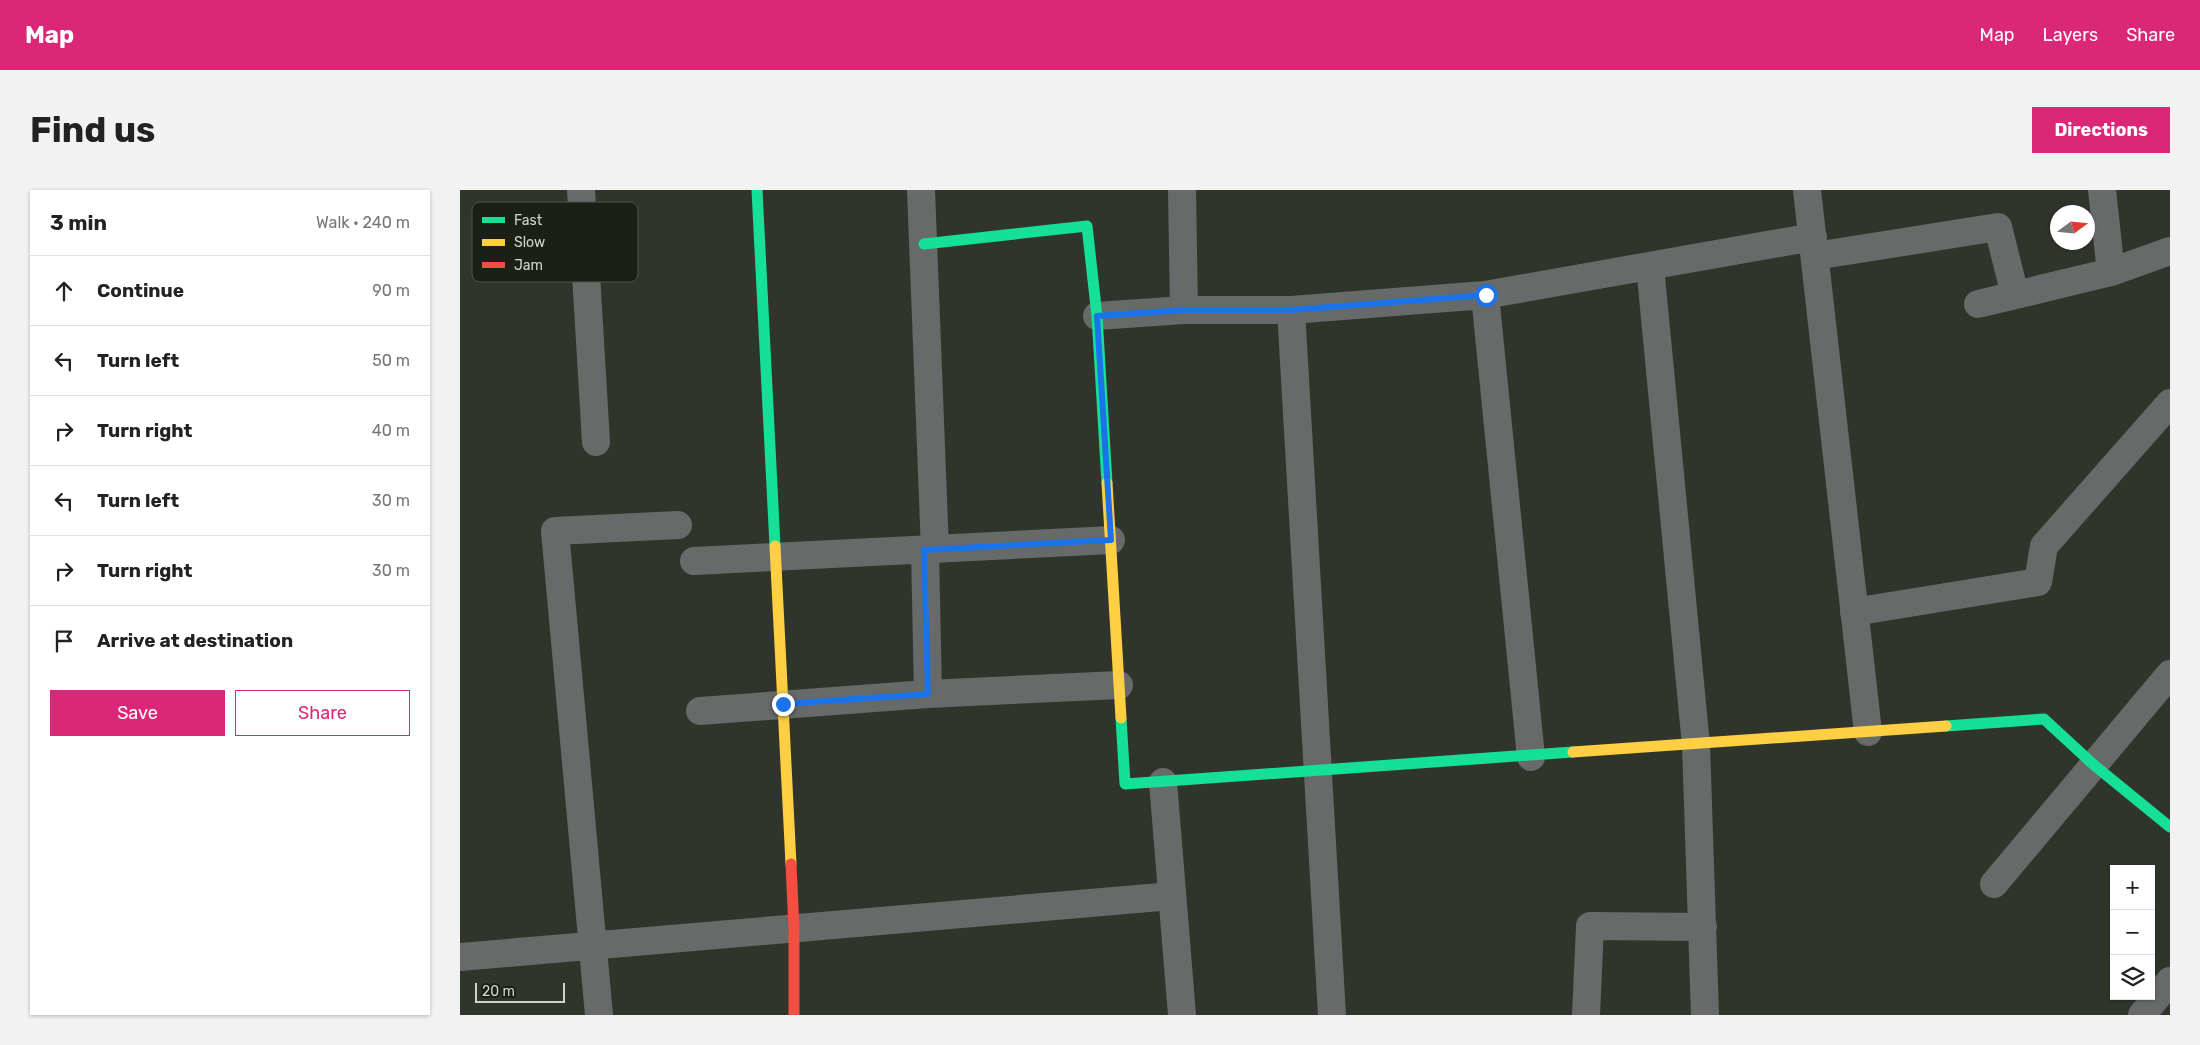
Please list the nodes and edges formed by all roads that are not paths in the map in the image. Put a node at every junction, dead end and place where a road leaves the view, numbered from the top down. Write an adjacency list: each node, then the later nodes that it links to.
1 (756, 190): 23 (street)
2 (922, 190): 6 (street)
3 (1182, 190): 15 (street)
4 (1807, 190): 7 (street)
5 (2102, 190): 10 (street)
6 (924, 244): 17 (street); 22 (street)
7 (1814, 247): 9 (street); 13 (street); 25 (street)
8 (2170, 251): 10 (street)
9 (1650, 266): 12 (street); 32 (street)
10 (2111, 272): 13 (street)
11 (587, 282): 19 (street)
12 (1486, 295): 16 (street); 33 (street)
13 (2015, 295): 14 (street)
14 (1978, 304)
15 (1184, 310): 16 (street); 17 (street)
16 (1291, 310): 35 (street)
17 (1097, 316): 21 (street)
18 (2170, 403): 25 (street)
19 (596, 442)
20 (678, 525): 42 (street)
21 (1111, 540): 22 (street); 27 (street)
22 (930, 550): 23 (street); 28 (street)
23 (776, 557): 24 (street); 29 (street)
24 (694, 561)
25 (1854, 612): 31 (street)
26 (2170, 674): 34 (street)
27 (1119, 685): 28 (street); 36 (street)
28 (928, 694): 29 (street)
29 (783, 704): 30 (street); 41 (street)
30 (700, 711)
31 (1868, 732): 32 (street); 34 (street)
32 (1696, 745): 33 (street); 40 (street)
33 (1531, 757): 35 (street)
34 (2094, 765): 37 (street); 38 (street)
35 (1318, 772): 36 (street); 48 (street)
36 (1163, 782): 39 (street)
37 (2170, 827)
38 (1994, 884)
39 (1172, 896): 41 (street); 47 (street)
40 (1703, 928): 49 (street); 50 (street)
41 (794, 930): 42 (street); 46 (street)
42 (591, 947): 43 (street); 45 (street)
43 (460, 957)
44 (2170, 981): 51 (street)
45 (599, 1015)
46 (794, 1015)
47 (1182, 1015)
48 (1332, 1015)
49 (1586, 1015)
50 (1705, 1015)
51 (2142, 1015)

